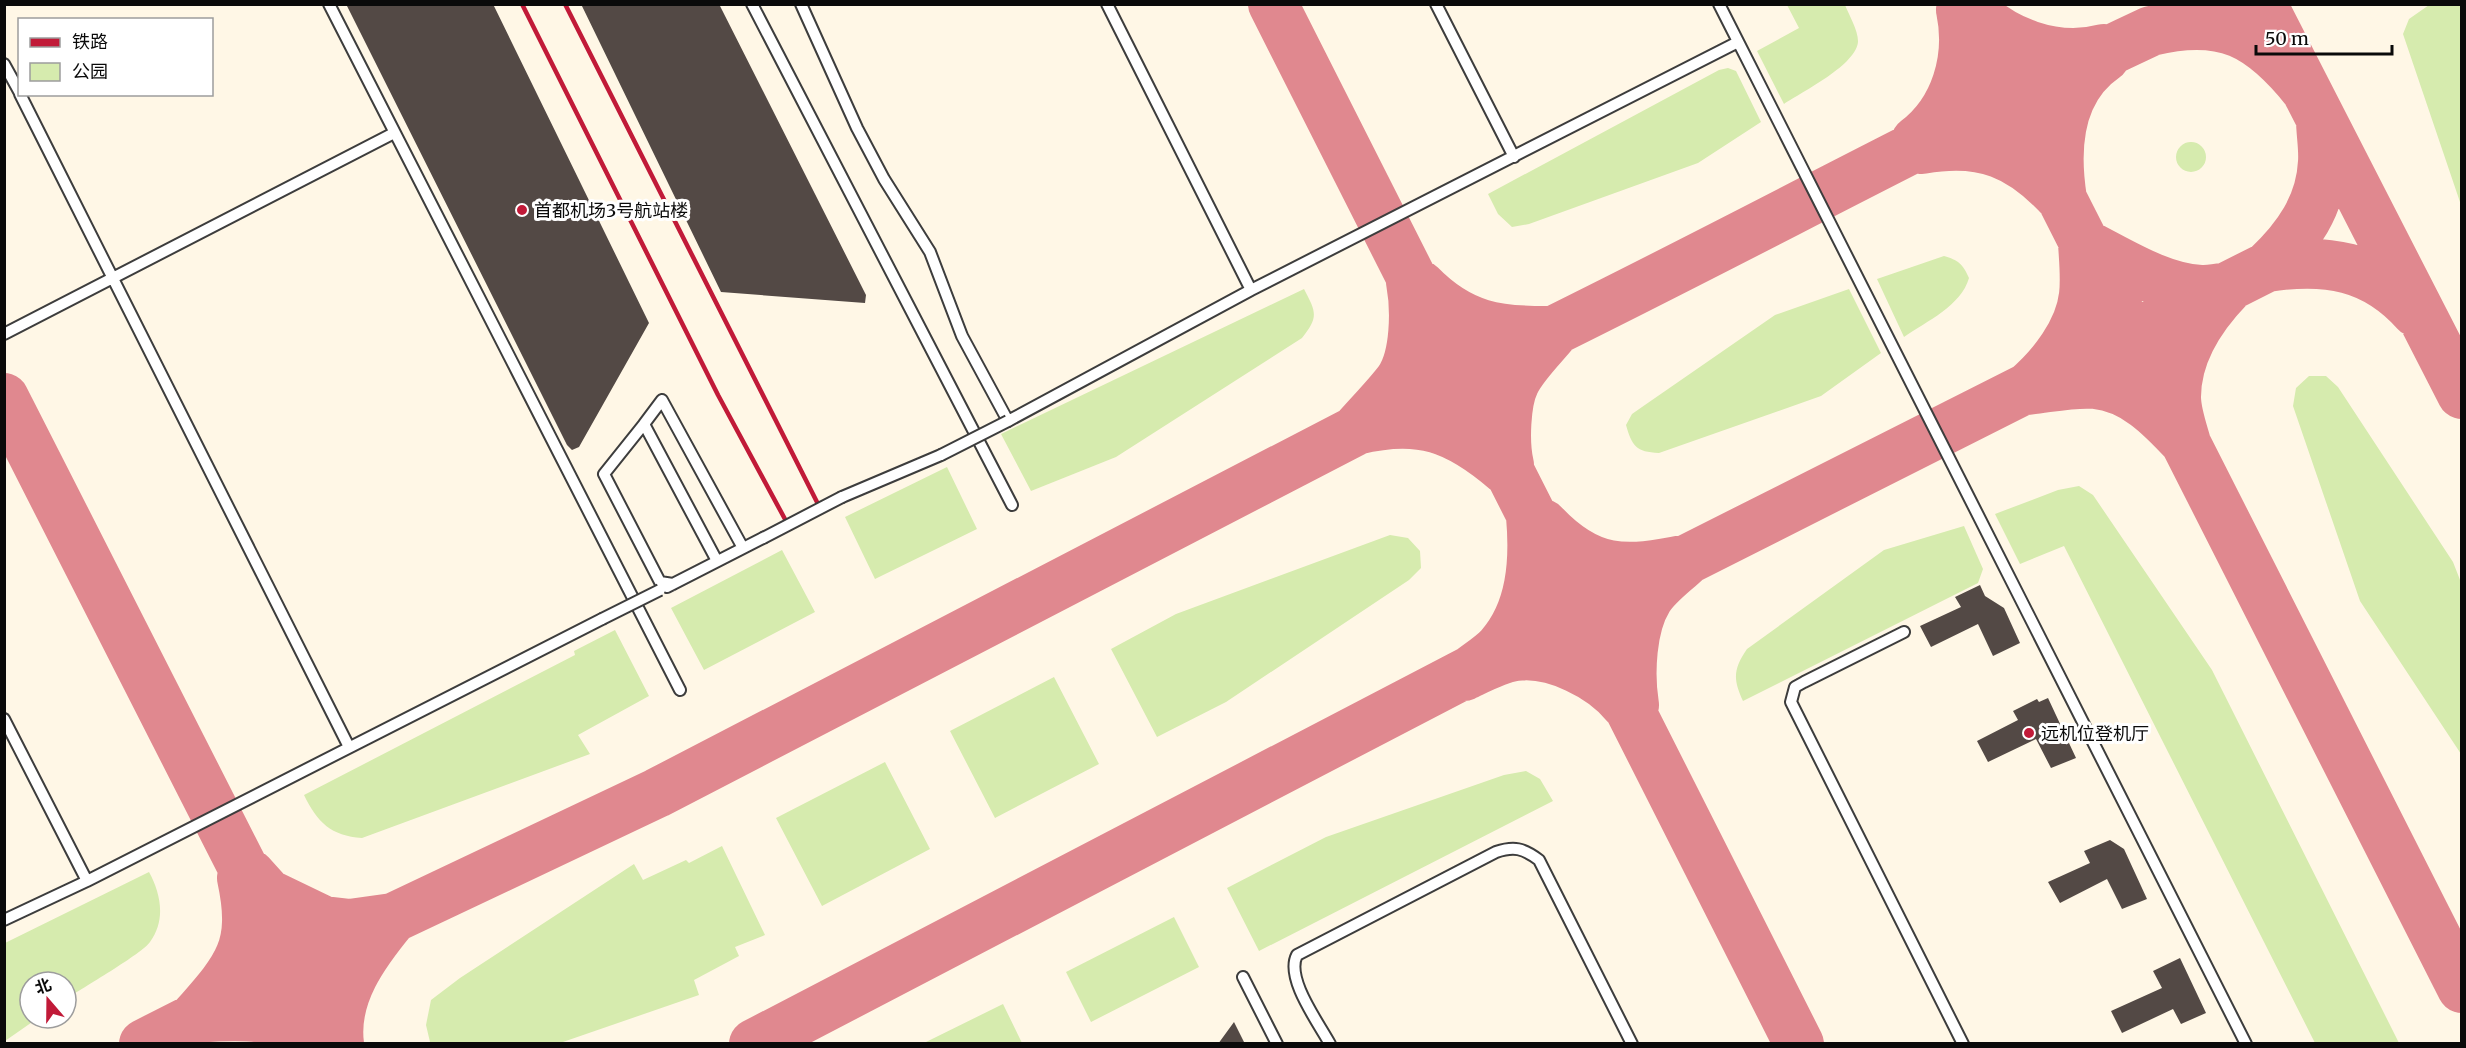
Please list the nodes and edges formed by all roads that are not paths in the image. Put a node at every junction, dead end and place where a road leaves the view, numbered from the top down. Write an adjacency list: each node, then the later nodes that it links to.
1 (329, 4): 11 (lane)
2 (752, 4): 18 (lane)
3 (801, 4): 16 (lane)
4 (1107, 4): 14 (lane)
5 (1436, 4): 12 (lane)
6 (1719, 4): 7 (lane)
7 (1738, 42): 12 (lane); 33 (lane)
8 (4, 64): 9 (lane)
9 (18, 90)
10 (21, 96): 13 (lane)
11 (394, 133): 13 (lane); 23 (lane)
12 (1514, 157): 14 (lane)
13 (113, 278): 15 (lane); 25 (lane)
14 (1251, 290): 16 (lane)
15 (4, 334)
16 (1008, 421): 19 (lane, bridge)
17 (644, 424): 19 (lane); 20 (lane); 21 (lane)
18 (1012, 505)
19 (743, 548): 20 (lane)
20 (717, 561): 21 (lane)
21 (673, 584): 25 (lane, bridge)
22 (1904, 632): 32 (lane)
23 (680, 690)
24 (4, 719): 26 (lane)
25 (349, 747): 26 (lane)
26 (87, 881): 27 (lane)
27 (4, 920)
28 (1243, 977): 29 (lane)
29 (1276, 1044)
30 (1330, 1044): 31 (lane)
31 (1632, 1044)
32 (1963, 1044)
33 (2246, 1044)

